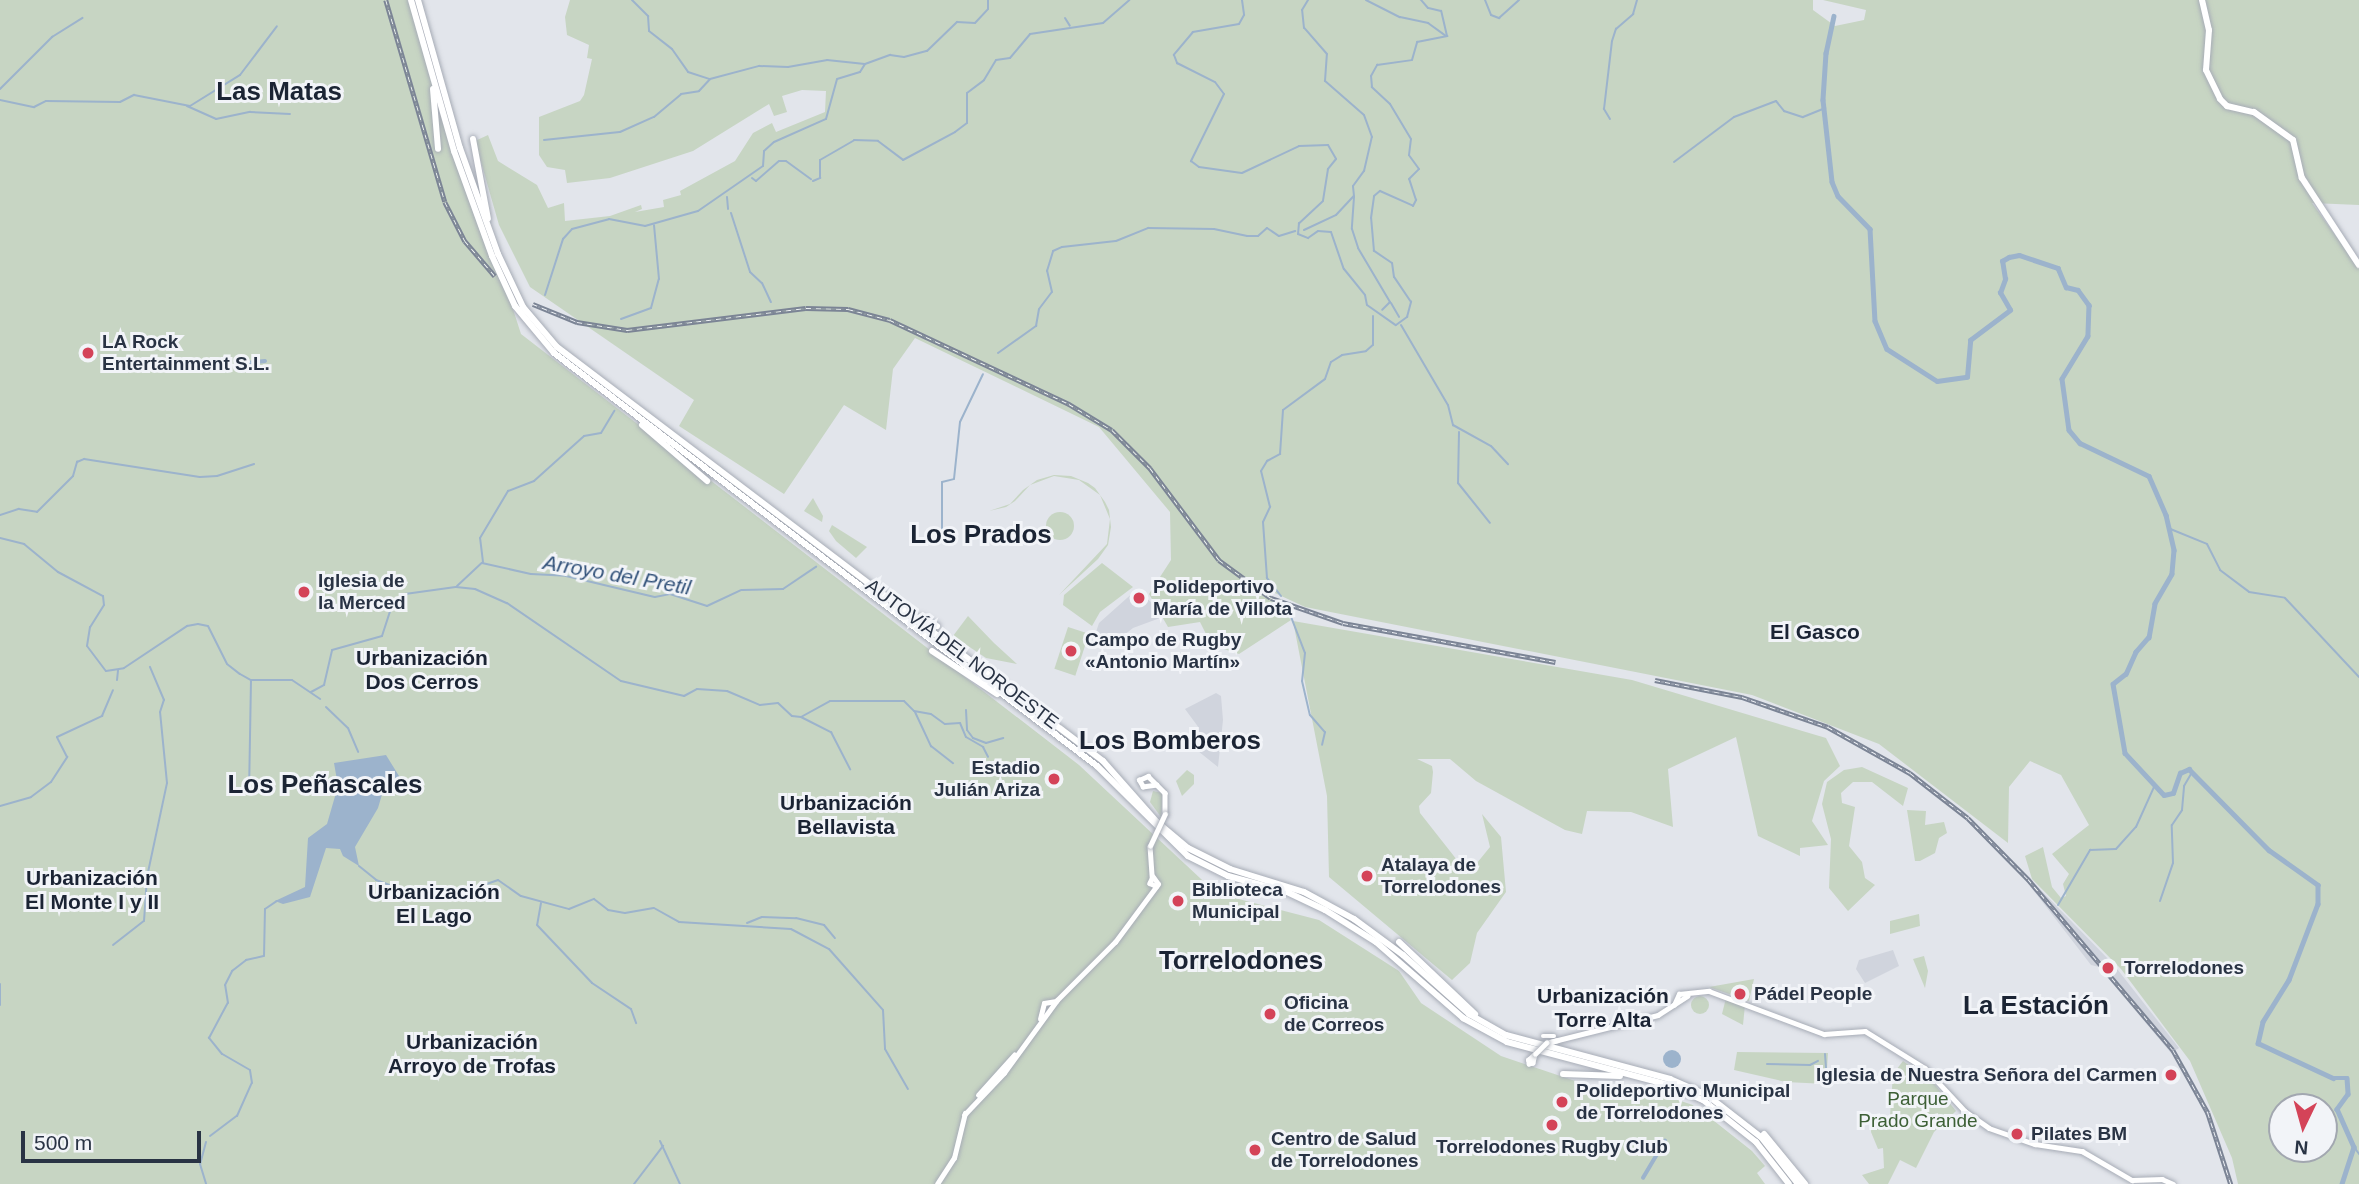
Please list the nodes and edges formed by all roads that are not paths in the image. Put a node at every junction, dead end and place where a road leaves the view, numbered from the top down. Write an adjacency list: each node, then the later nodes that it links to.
1 (411, 0): 4 (highway, AUTOVÍA DEL NOROESTE)
2 (418, 0): 5 (highway, AUTOVÍA DEL NOROESTE)
3 (2202, 0): 9 (highway)
4 (415, 12): 5 (highway, AUTOVÍA DEL NOROESTE); 7 (highway)
5 (454, 137): 8 (highway, AUTOVÍA DEL NOROESTE)
6 (473, 139): 10 (highway)
7 (438, 149)
8 (457, 149): 10 (highway, AUTOVÍA DEL NOROESTE); 11 (highway, AUTOVÍA DEL NOROESTE)
9 (2359, 263)
10 (515, 293): 13 (highway, AUTOVÍA DEL NOROESTE)
11 (637, 418): 12 (highway); 16 (highway, AUTOVÍA DEL NOROESTE)
12 (707, 481)
13 (904, 609): 14 (highway); 18 (highway, AUTOVÍA DEL NOROESTE)
14 (937, 626)
15 (932, 651): 16 (highway)
16 (1068, 743): 18 (highway, AUTOVÍA DEL NOROESTE)
17 (1150, 783): 21 (main road, bridge)
18 (1303, 896): 19 (highway, AUTOVÍA DEL NOROESTE)
19 (1324, 906): 26 (highway, AUTOVÍA DEL NOROESTE); 29 (highway, AUTOVÍA DEL NOROESTE)
20 (1399, 942): 26 (highway)
21 (1054, 1003): 22 (main road); 23 (main road)
22 (1043, 1010): 23 (main road); 31 (main road)
23 (1048, 1014): 31 (main road)
24 (1575, 1034): 25 (main road); 27 (main road, bridge); 36 (main road)
25 (1543, 1036)
26 (1536, 1046): 30 (highway, AUTOVÍA DEL NOROESTE)
27 (1533, 1056)
28 (1563, 1074): 29 (highway)
29 (1686, 1092): 33 (highway, AUTOVÍA DEL NOROESTE)
30 (1707, 1095): 34 (highway, AUTOVÍA DEL NOROESTE); 35 (highway)
31 (964, 1115): 32 (main road)
32 (937, 1184)
33 (1789, 1184)
34 (1798, 1184)
35 (1805, 1184)
36 (2173, 1184)

